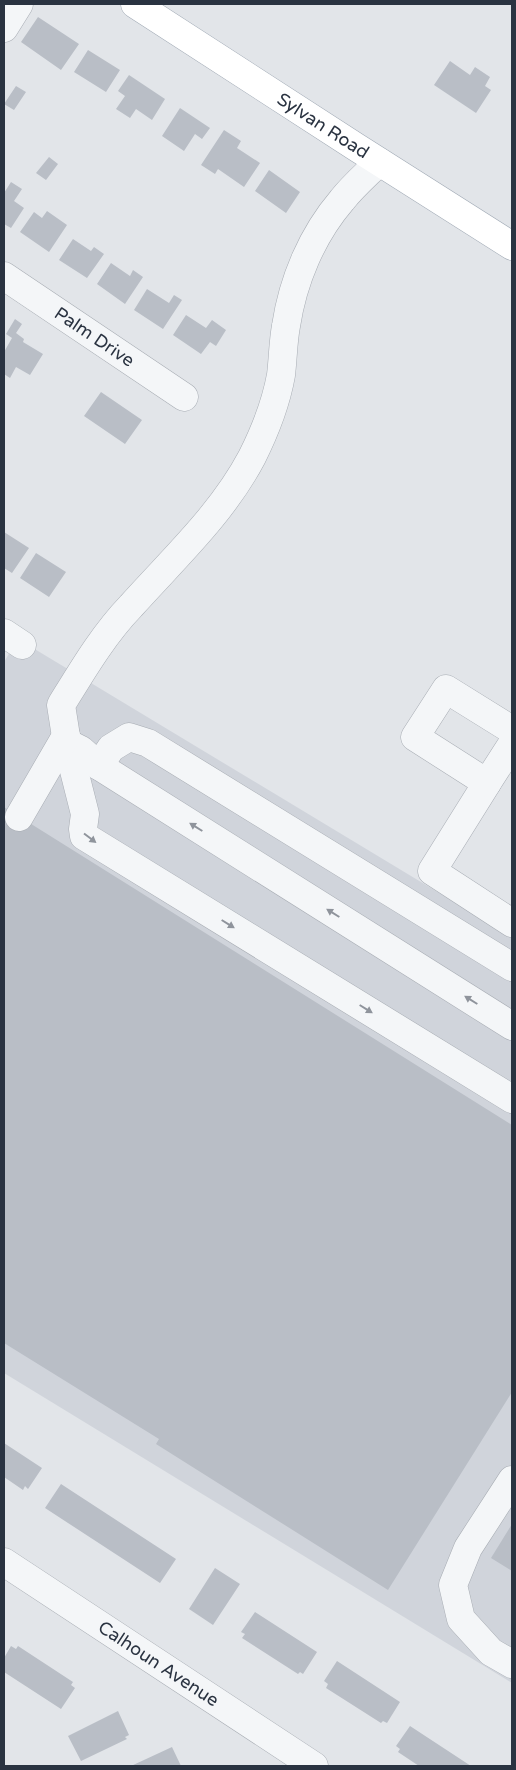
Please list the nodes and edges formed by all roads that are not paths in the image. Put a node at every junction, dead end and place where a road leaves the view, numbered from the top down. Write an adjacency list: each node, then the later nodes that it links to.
1 (20, 4): 3 (street)
2 (135, 4): 4 (main road, Sylvan Road)
3 (4, 28)
4 (379, 162): 5 (main road, Sylvan Road); 9 (street)
5 (512, 246)
6 (4, 276): 7 (street, Palm Drive)
7 (184, 397)
8 (512, 730): 13 (street)
9 (66, 740): 11 (street); 14 (street); 15 (street)
10 (512, 744): 13 (street)
11 (99, 766): 12 (street); 17 (street)
12 (125, 783): 14 (street); 18 (street, one-way to 12)
13 (487, 783): 16 (street)
14 (85, 814): 19 (street, one-way to 19)
15 (19, 817)
16 (512, 923)
17 (512, 967)
18 (512, 1026)
19 (512, 1099)
20 (512, 1480): 22 (street)
21 (4, 1562): 23 (street, Calhoun Avenue)
22 (512, 1664)
23 (314, 1766)

